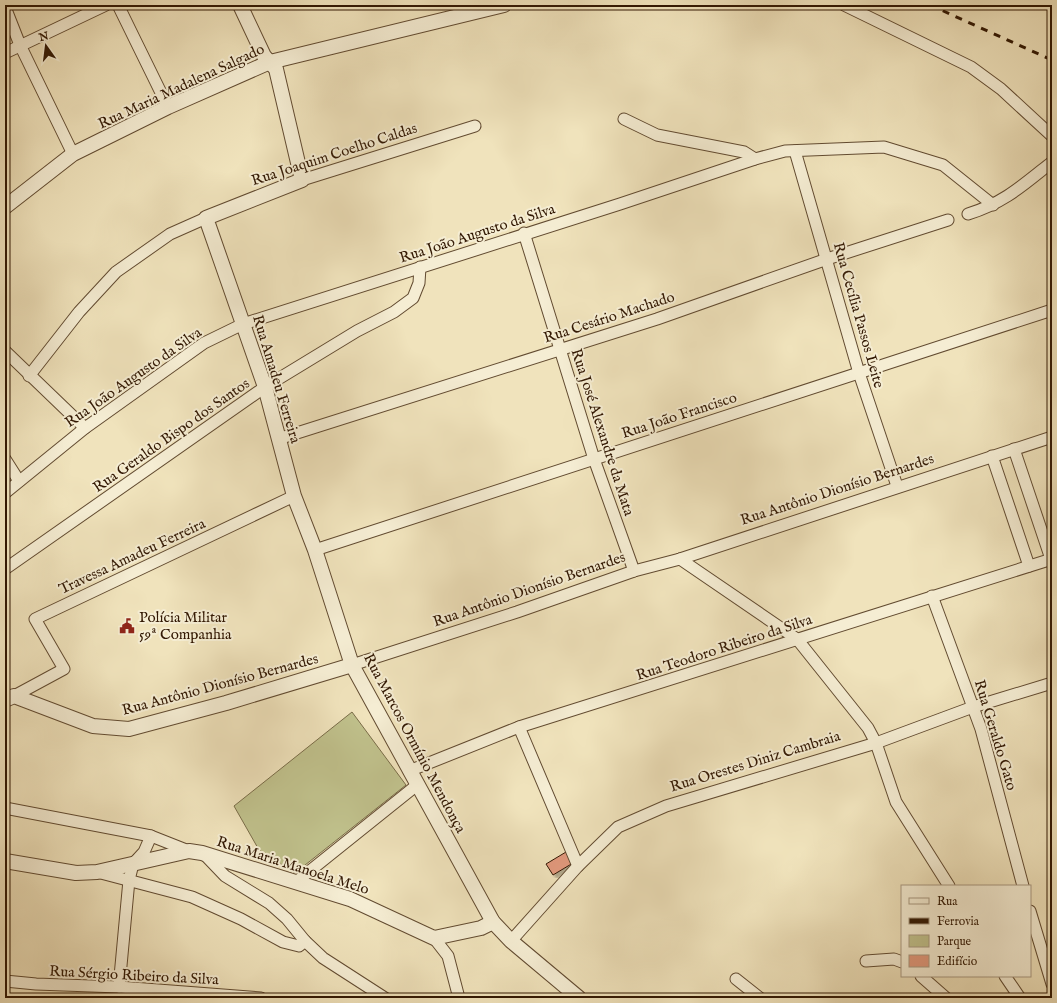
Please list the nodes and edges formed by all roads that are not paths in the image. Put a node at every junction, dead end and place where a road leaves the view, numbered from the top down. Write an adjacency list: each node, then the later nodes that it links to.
1 (106, 5): 7 (street)
2 (118, 5): 10 (street)
3 (240, 5): 9 (street)
4 (504, 5): 9 (street, Rua Maria Madalena Salgado)
5 (844, 5): 13 (street)
6 (5, 7): 7 (street)
7 (20, 45): 8 (street); 15 (street)
8 (5, 53)
9 (270, 62): 10 (street, Rua Maria Madalena Salgado); 18 (street)
10 (168, 107): 15 (street, Rua Maria Madalena Salgado)
11 (624, 119): 16 (street)
12 (476, 126): 18 (street, Rua Joaquim Coelho Caldas)
13 (1052, 136)
14 (795, 151): 16 (street, Rua João Augusto da Silva); 19 (street, Rua João Augusto da Silva); 25 (street, Rua Cecília Passos Leite)
15 (73, 154): 20 (street, Rua Maria Madalena Salgado)
16 (755, 159): 24 (street, Rua João Augusto da Silva)
17 (1052, 162): 19 (street)
18 (302, 180): 22 (street, Rua Joaquim Coelho Caldas)
19 (994, 205): 21 (street)
20 (5, 206)
21 (968, 214)
22 (206, 218): 28 (street, Rua Amadeu Ferreira); 32 (street, Rua Joaquim Coelho Caldas)
23 (948, 220): 25 (street, Rua Cesário Machado)
24 (524, 233): 26 (street, Rua João Augusto da Silva); 29 (street, Rua José Alexandre da Mata)
25 (827, 259): 29 (street, Rua Cesário Machado); 31 (street, Rua Cecília Passos Leite)
26 (420, 267): 28 (street, Rua João Augusto da Silva); 33 (street, Rua Geraldo Bispo dos Santos)
27 (1052, 310): 31 (street, Rua João Francisco)
28 (242, 324): 33 (street, Rua Amadeu Ferreira); 34 (street, Rua João Augusto da Silva)
29 (560, 348): 36 (street, Rua Cesário Machado); 40 (street, Rua José Alexandre da Mata)
30 (5, 351): 32 (street)
31 (859, 373): 40 (street, Rua João Francisco); 42 (street, Rua Cecília Passos Leite)
32 (29, 376): 34 (street)
33 (265, 388): 36 (street, Rua Amadeu Ferreira); 49 (street, Rua Geraldo Bispo dos Santos)
34 (85, 428): 41 (street, Rua João Augusto da Silva)
35 (1052, 436): 37 (street, Rua Antônio Dionísio Bernardes)
36 (278, 439): 44 (street, Rua Amadeu Ferreira)
37 (1014, 449): 38 (street, Rua Antônio Dionísio Bernardes); 47 (street)
38 (992, 456): 42 (street, Rua Antônio Dionísio Bernardes); 48 (street)
39 (5, 459): 41 (street)
40 (594, 459): 45 (street, Rua João Francisco); 50 (street, Rua José Alexandre da Mata)
41 (19, 481): 43 (street, Rua João Augusto da Silva)
42 (897, 486): 46 (street, Rua Antônio Dionísio Bernardes)
43 (5, 493)
44 (294, 496): 45 (street, Rua Amadeu Ferreira); 55 (street, Travessa Amadeu Ferreira)
45 (315, 550): 53 (street, Rua Marcos Ormínio Mendonça)
46 (680, 559): 50 (street, Rua Antônio Dionísio Bernardes); 52 (street)
47 (1051, 559): 48 (street, Rua Teodoro Ribeiro da Silva)
48 (1029, 566): 51 (street, Rua Teodoro Ribeiro da Silva)
49 (5, 569)
50 (634, 571): 53 (street, Rua Antônio Dionísio Bernardes)
51 (932, 596): 52 (street, Rua Teodoro Ribeiro da Silva); 56 (street, Rua Geraldo Gato)
52 (797, 639): 57 (street, Rua Teodoro Ribeiro da Silva); 58 (street)
53 (352, 665): 55 (street, Rua Antônio Dionísio Bernardes); 59 (street, Rua Marcos Ormínio Mendonça)
54 (1052, 682): 56 (street, Rua Orestes Diniz Cambraia)
55 (9, 698)
56 (973, 707): 58 (street, Rua Orestes Diniz Cambraia); 71 (street, Rua Geraldo Gato)
57 (519, 727): 59 (street, Rua Teodoro Ribeiro da Silva); 66 (street)
58 (876, 742): 66 (street, Rua Orestes Diniz Cambraia); 70 (street)
59 (409, 771): 60 (street, Rua Marcos Ormínio Mendonça)
60 (417, 785): 69 (street); 73 (street, Rua Marcos Ormínio Mendonça)
61 (5, 808): 62 (street)
62 (151, 836): 63 (street); 65 (street)
63 (196, 852): 65 (street); 69 (street, Rua Maria Manoela Melo); 75 (street)
64 (5, 861): 67 (street)
65 (133, 864): 67 (street); 68 (street)
66 (578, 866): 76 (street, Rua Orestes Diniz Cambraia)
67 (97, 872): 68 (street)
68 (129, 880): 75 (street); 84 (street)
69 (296, 882): 74 (street, Rua Maria Manoela Melo)
70 (947, 885)
71 (1023, 885)
72 (1031, 914): 83 (street)
73 (493, 922): 74 (street); 76 (street, Rua Marcos Ormínio Mendonça)
74 (434, 938): 87 (street, Rua Maria Manoela Melo)
75 (305, 941): 86 (street)
76 (511, 941): 88 (street, Rua Marcos Ormínio Mendonça)
77 (866, 961): 78 (street)
78 (901, 962)
79 (922, 977): 90 (street)
80 (1006, 977): 91 (street)
81 (736, 979): 89 (street)
82 (5, 981): 84 (street, Rua Sérgio Ribeiro da Silva)
83 (1052, 984)
84 (119, 987): 85 (street, Rua Sérgio Ribeiro da Silva)
85 (261, 998)
86 (385, 998)
87 (459, 998)
88 (579, 998)
89 (760, 998)
90 (946, 998)
91 (1020, 998)

